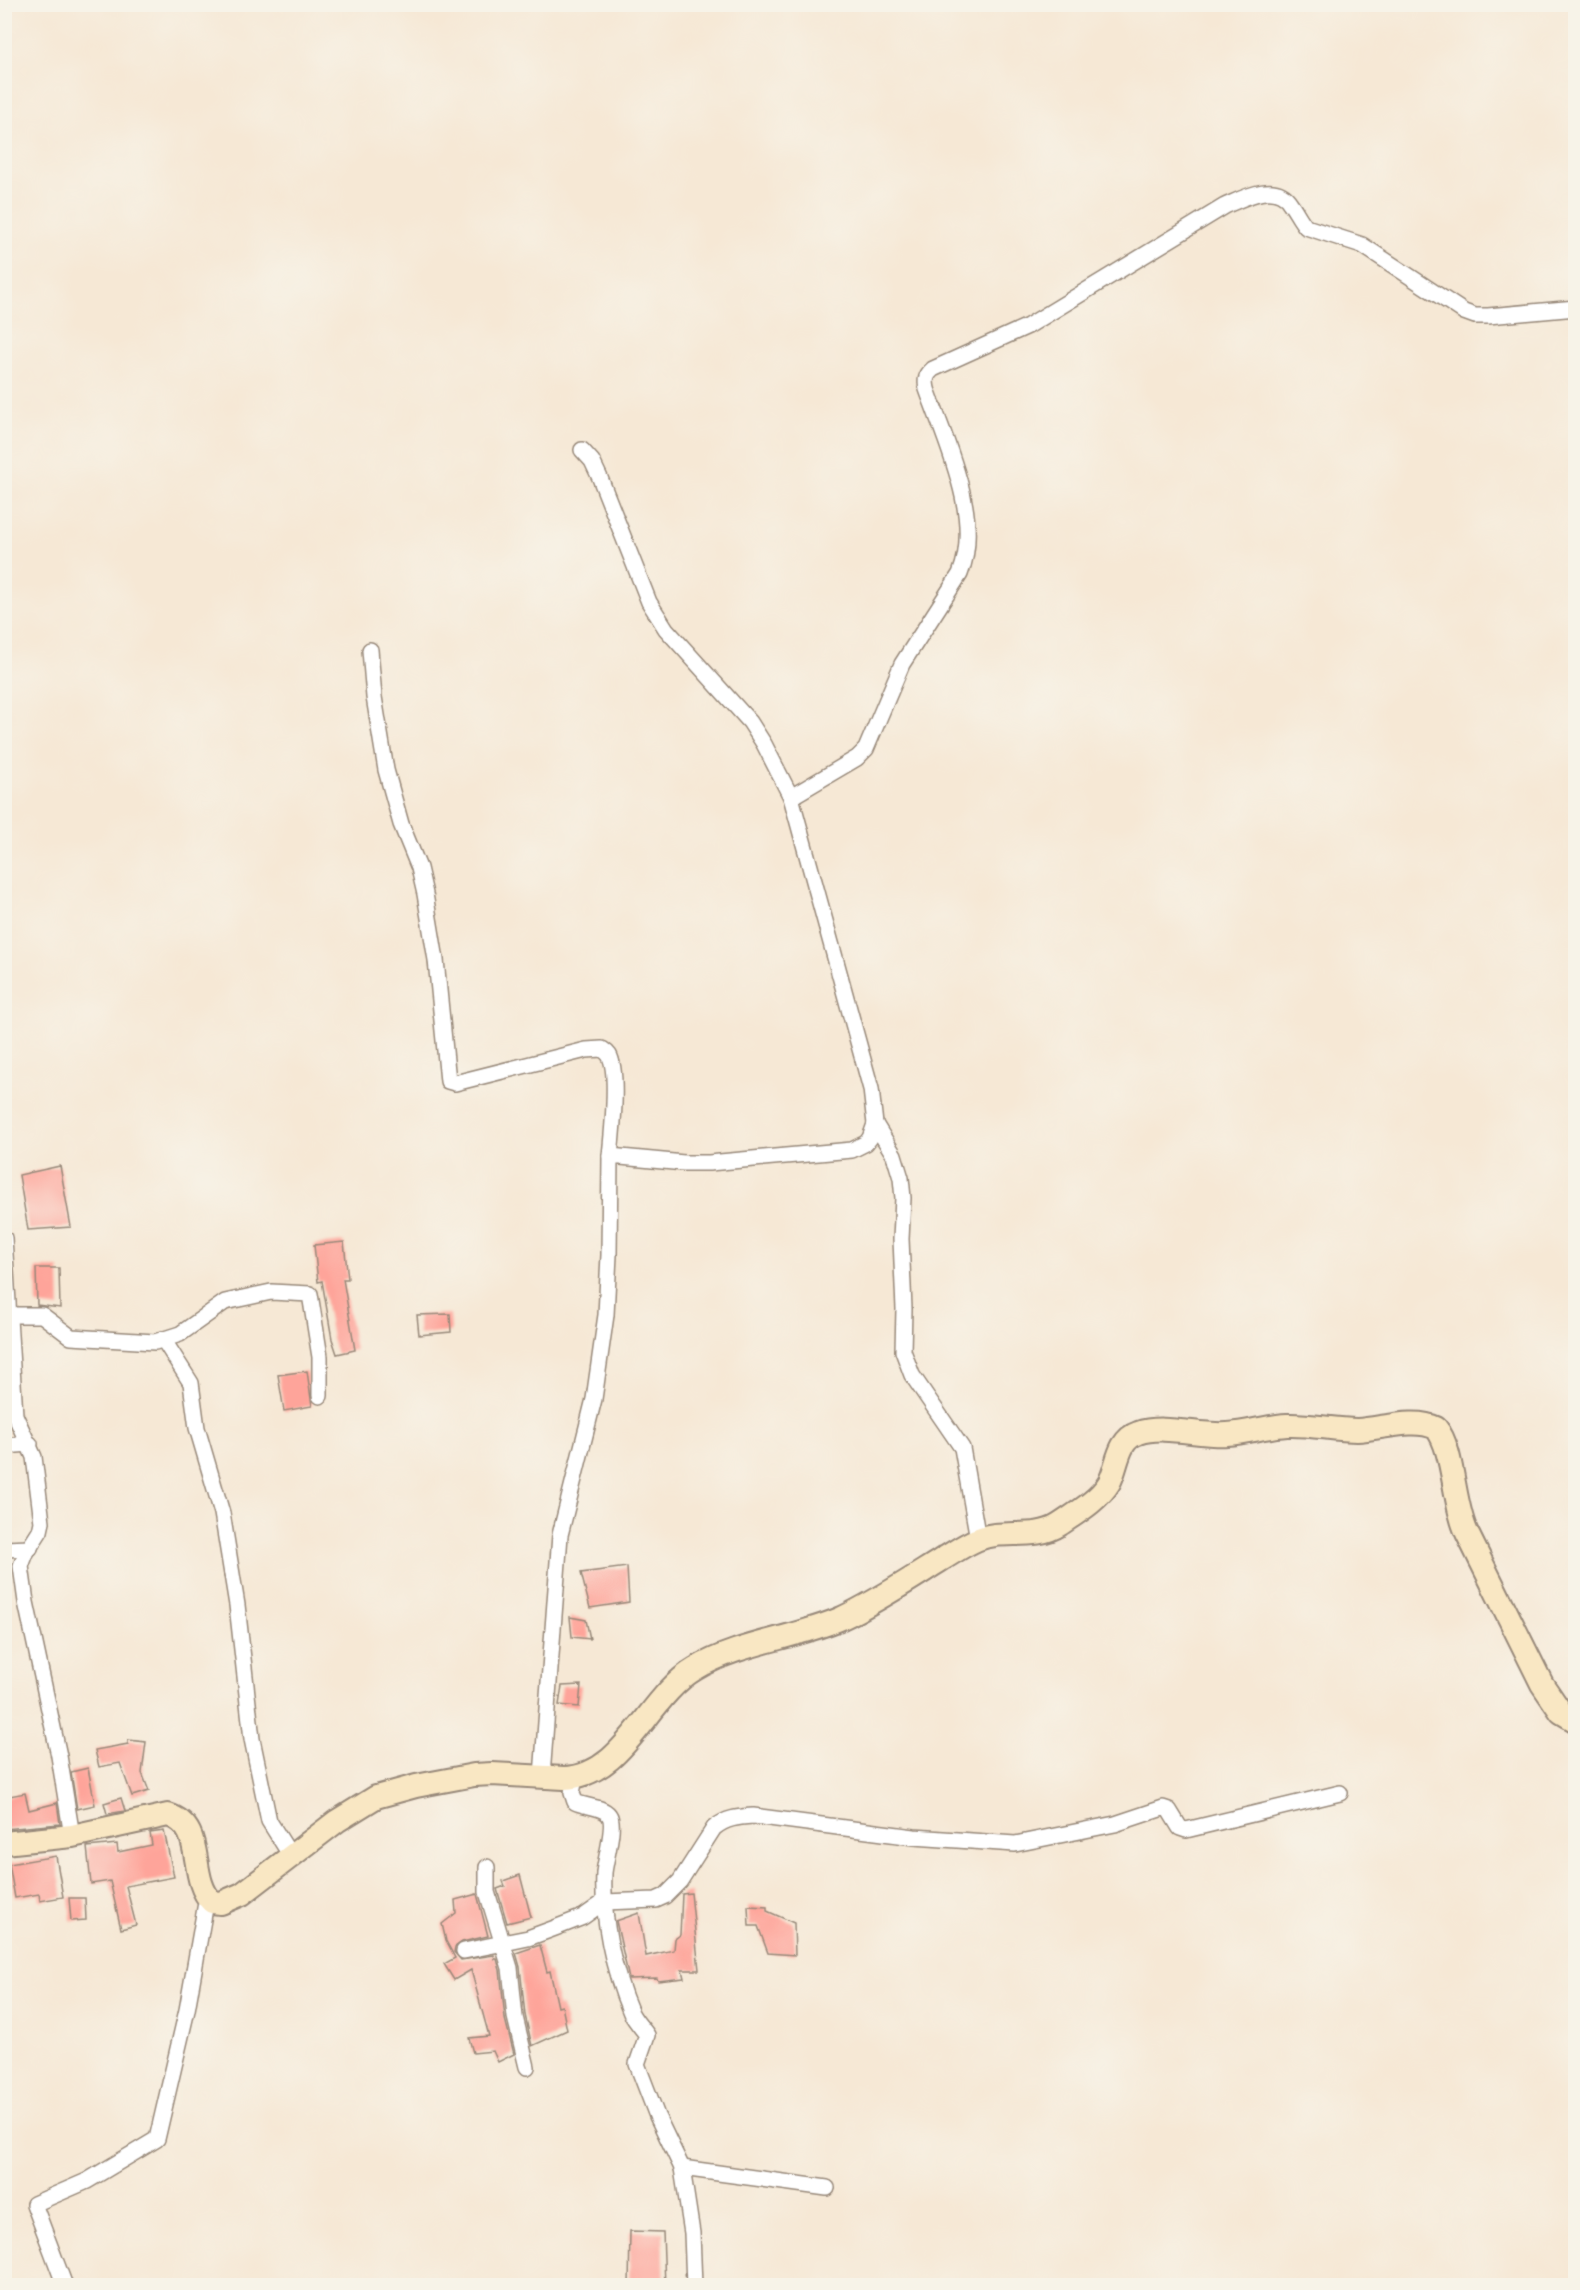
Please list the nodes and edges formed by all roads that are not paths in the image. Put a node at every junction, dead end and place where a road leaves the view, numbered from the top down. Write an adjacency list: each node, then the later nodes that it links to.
1 (1575, 308): 4 (street)
2 (582, 450): 4 (street)
3 (370, 650): 6 (street)
4 (791, 797): 5 (street)
5 (875, 1124): 6 (street); 13 (street)
6 (610, 1156): 17 (street)
7 (4, 1238): 8 (street)
8 (10, 1315): 9 (street); 11 (street)
9 (163, 1339): 10 (street); 22 (street)
10 (320, 1396)
11 (30, 1444): 12 (street); 14 (street)
12 (4, 1446)
13 (978, 1539): 16 (street); 18 (street)
14 (30, 1548): 15 (street); 20 (street)
15 (4, 1549)
16 (1575, 1721)
17 (542, 1776): 18 (street); 22 (street)
18 (575, 1778): 25 (street)
19 (1340, 1793): 25 (street)
20 (72, 1836): 21 (street); 24 (street)
21 (4, 1843)
22 (291, 1856): 24 (street)
23 (487, 1868): 26 (street)
24 (207, 1896): 31 (street)
25 (604, 1902): 26 (street); 29 (street)
26 (501, 1944): 27 (street); 28 (street)
27 (464, 1951)
28 (527, 2067)
29 (682, 2168): 30 (street); 32 (street)
30 (827, 2188)
31 (64, 2285)
32 (694, 2286)

